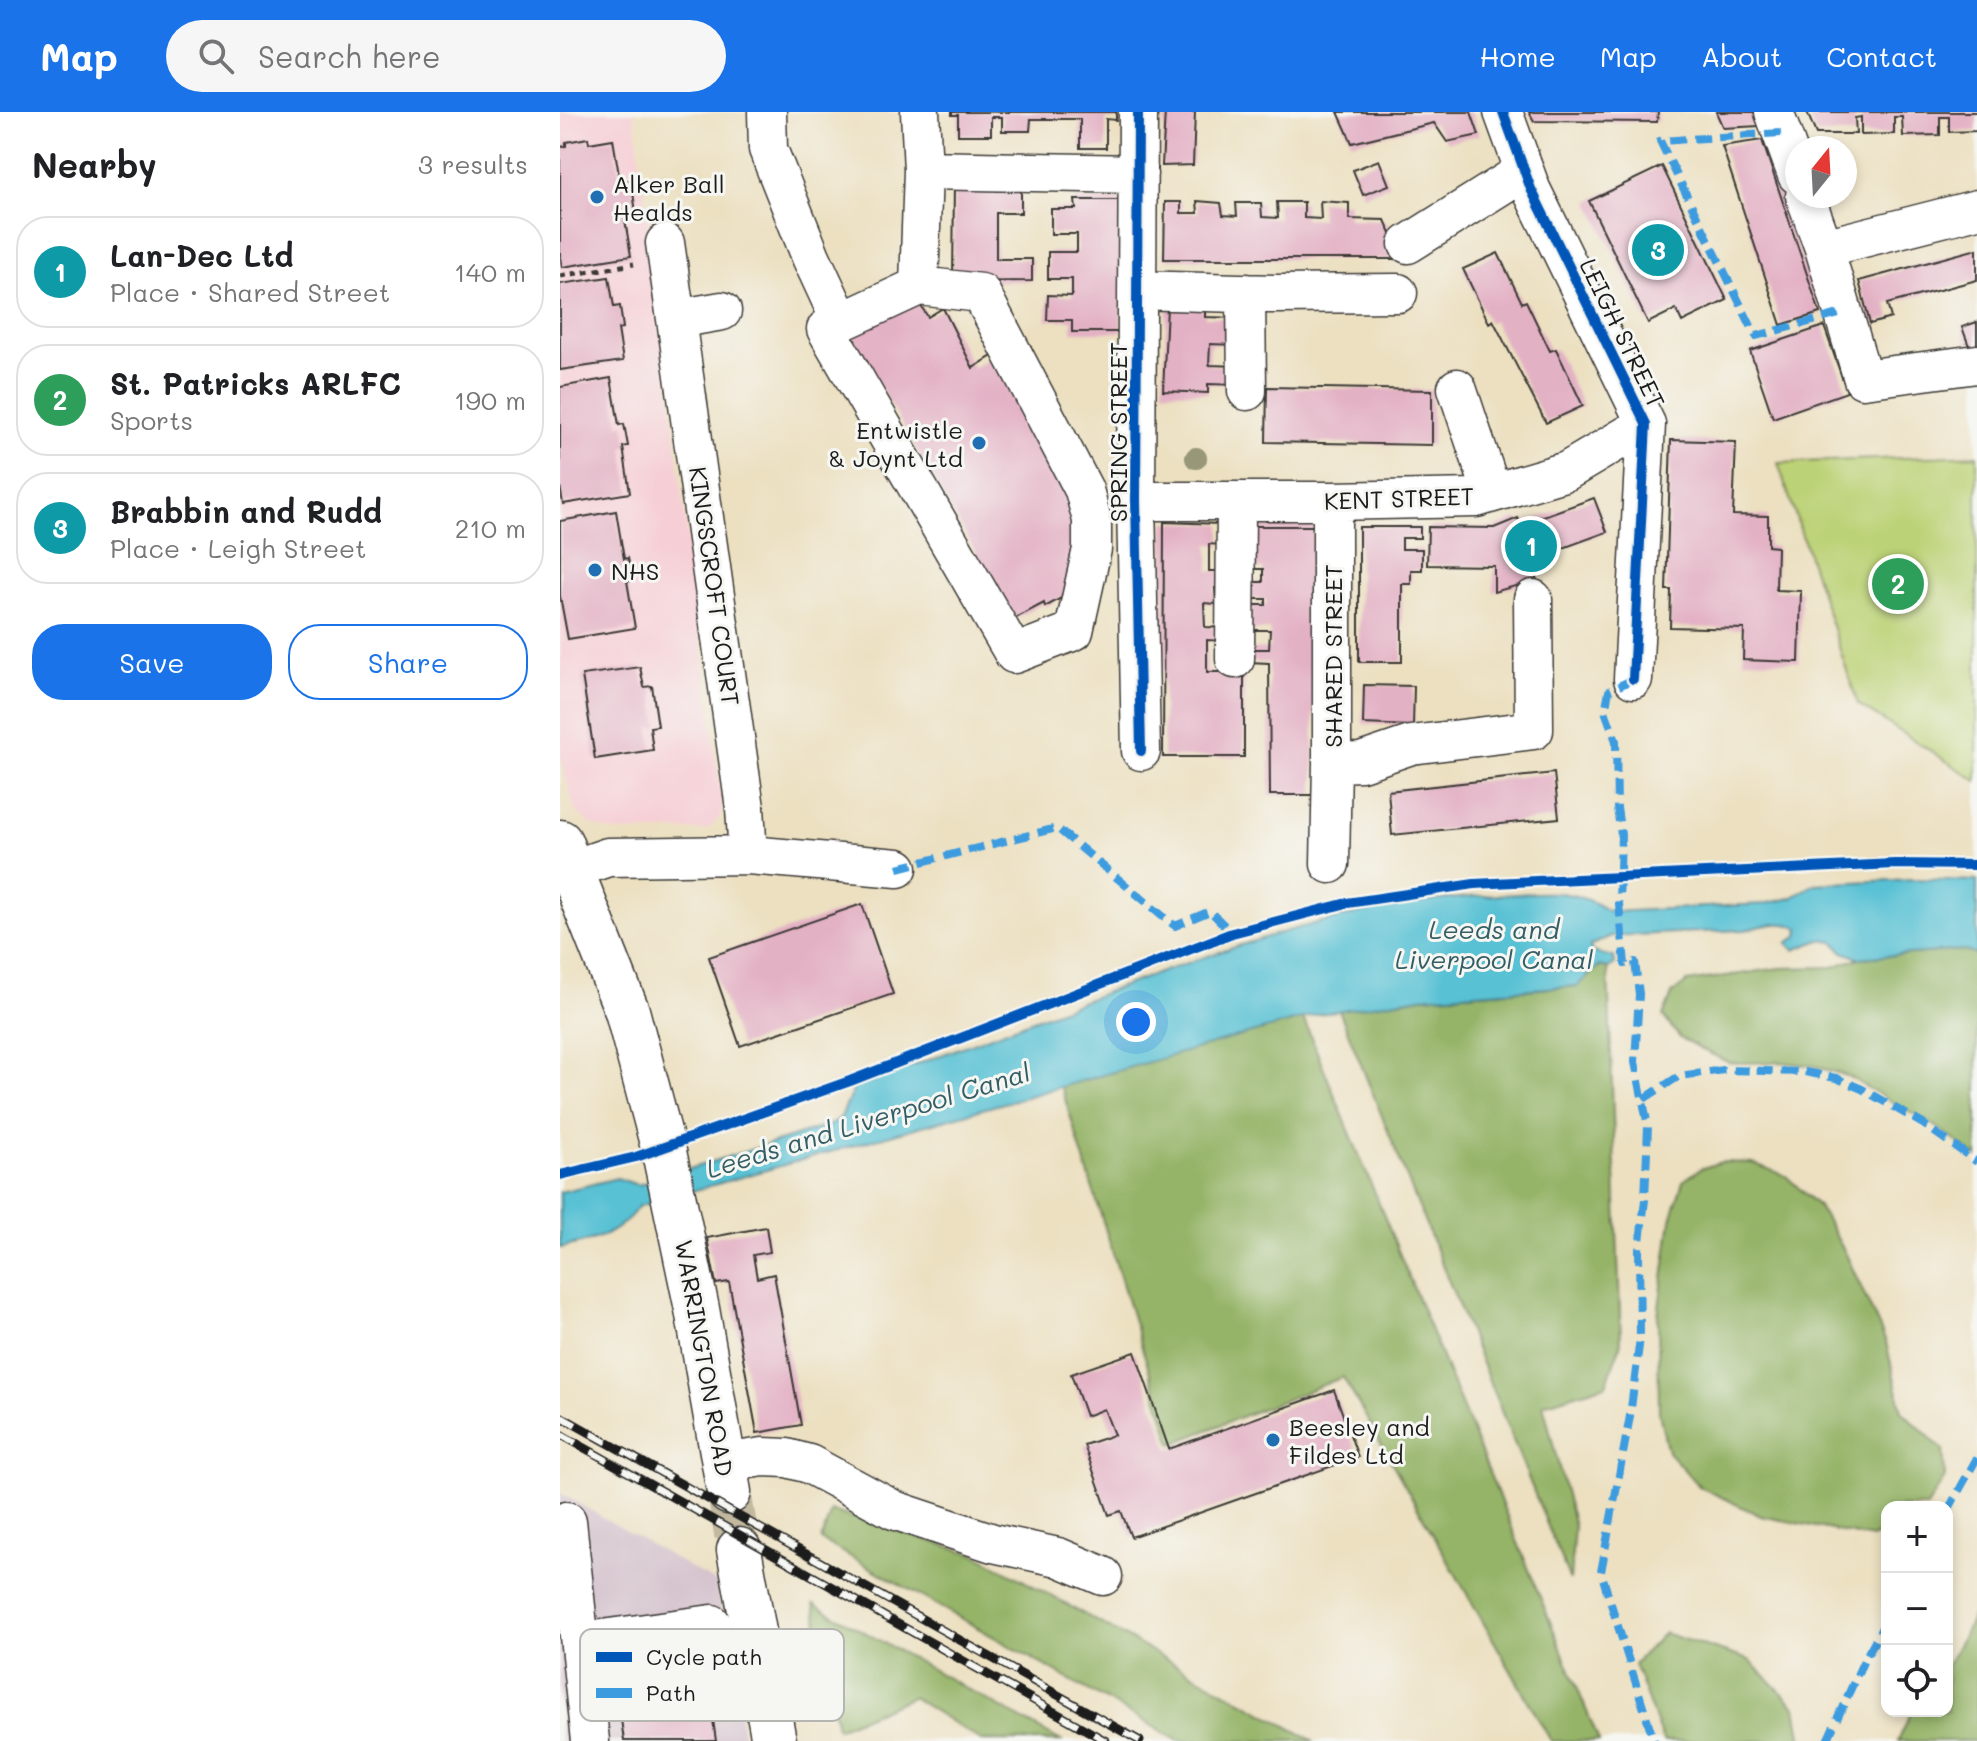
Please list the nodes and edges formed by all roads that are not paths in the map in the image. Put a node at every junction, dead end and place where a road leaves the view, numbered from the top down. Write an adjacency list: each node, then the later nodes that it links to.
1 (767, 112): 21 (street)
2 (920, 112): 7 (street)
3 (1138, 112): 9 (street, SPRING STREET)
4 (1503, 112): 8 (street, LEIGH STREET)
5 (1774, 112): 6 (street)
6 (1785, 142)
7 (923, 170): 9 (street); 15 (street)
8 (1524, 171): 12 (street); 25 (street, LEIGH STREET)
9 (1138, 174): 16 (street, SPRING STREET)
10 (1809, 208): 13 (street)
11 (1977, 209): 13 (street)
12 (1408, 244)
13 (1824, 248): 22 (street)
14 (666, 250): 20 (street, KINGSCROFT COURT)
15 (919, 286): 21 (street); 21 (street)
16 (1137, 290): 17 (street); 27 (street, SPRING STREET)
17 (1260, 293): 18 (street); 24 (street)
18 (1398, 293)
19 (722, 311): 20 (street)
20 (676, 319): 35 (street, KINGSCROFT COURT)
21 (841, 322)
22 (1977, 364)
23 (1457, 388): 26 (street)
24 (1247, 391)
25 (1646, 424): 26 (street, KENT STREET); 32 (street, LEIGH STREET)
26 (1492, 493): 29 (street, KENT STREET)
27 (1136, 501): 28 (street, KENT STREET); 33 (street, SPRING STREET)
28 (1236, 501): 29 (street, KENT STREET); 31 (street)
29 (1332, 501): 34 (street, SHARED STREET)
30 (1533, 599): 34 (street, SHARED STREET)
31 (1235, 659)
32 (1633, 679)
33 (1141, 751)
34 (1332, 763): 36 (street)
35 (748, 855): 37 (street); 38 (street)
36 (1330, 864)
37 (898, 868)
38 (567, 876): 39 (main road, WARRINGTON ROAD)
39 (727, 1477): 42 (street)
40 (567, 1521): 46 (street)
41 (739, 1550): 45 (main road)
42 (1103, 1576)
43 (712, 1624): 44 (street)
44 (675, 1629)
45 (753, 1629)
46 (580, 1642)
47 (588, 1721): 49 (street)
48 (770, 1721): 50 (main road)
49 (590, 1741)
50 (774, 1741)

